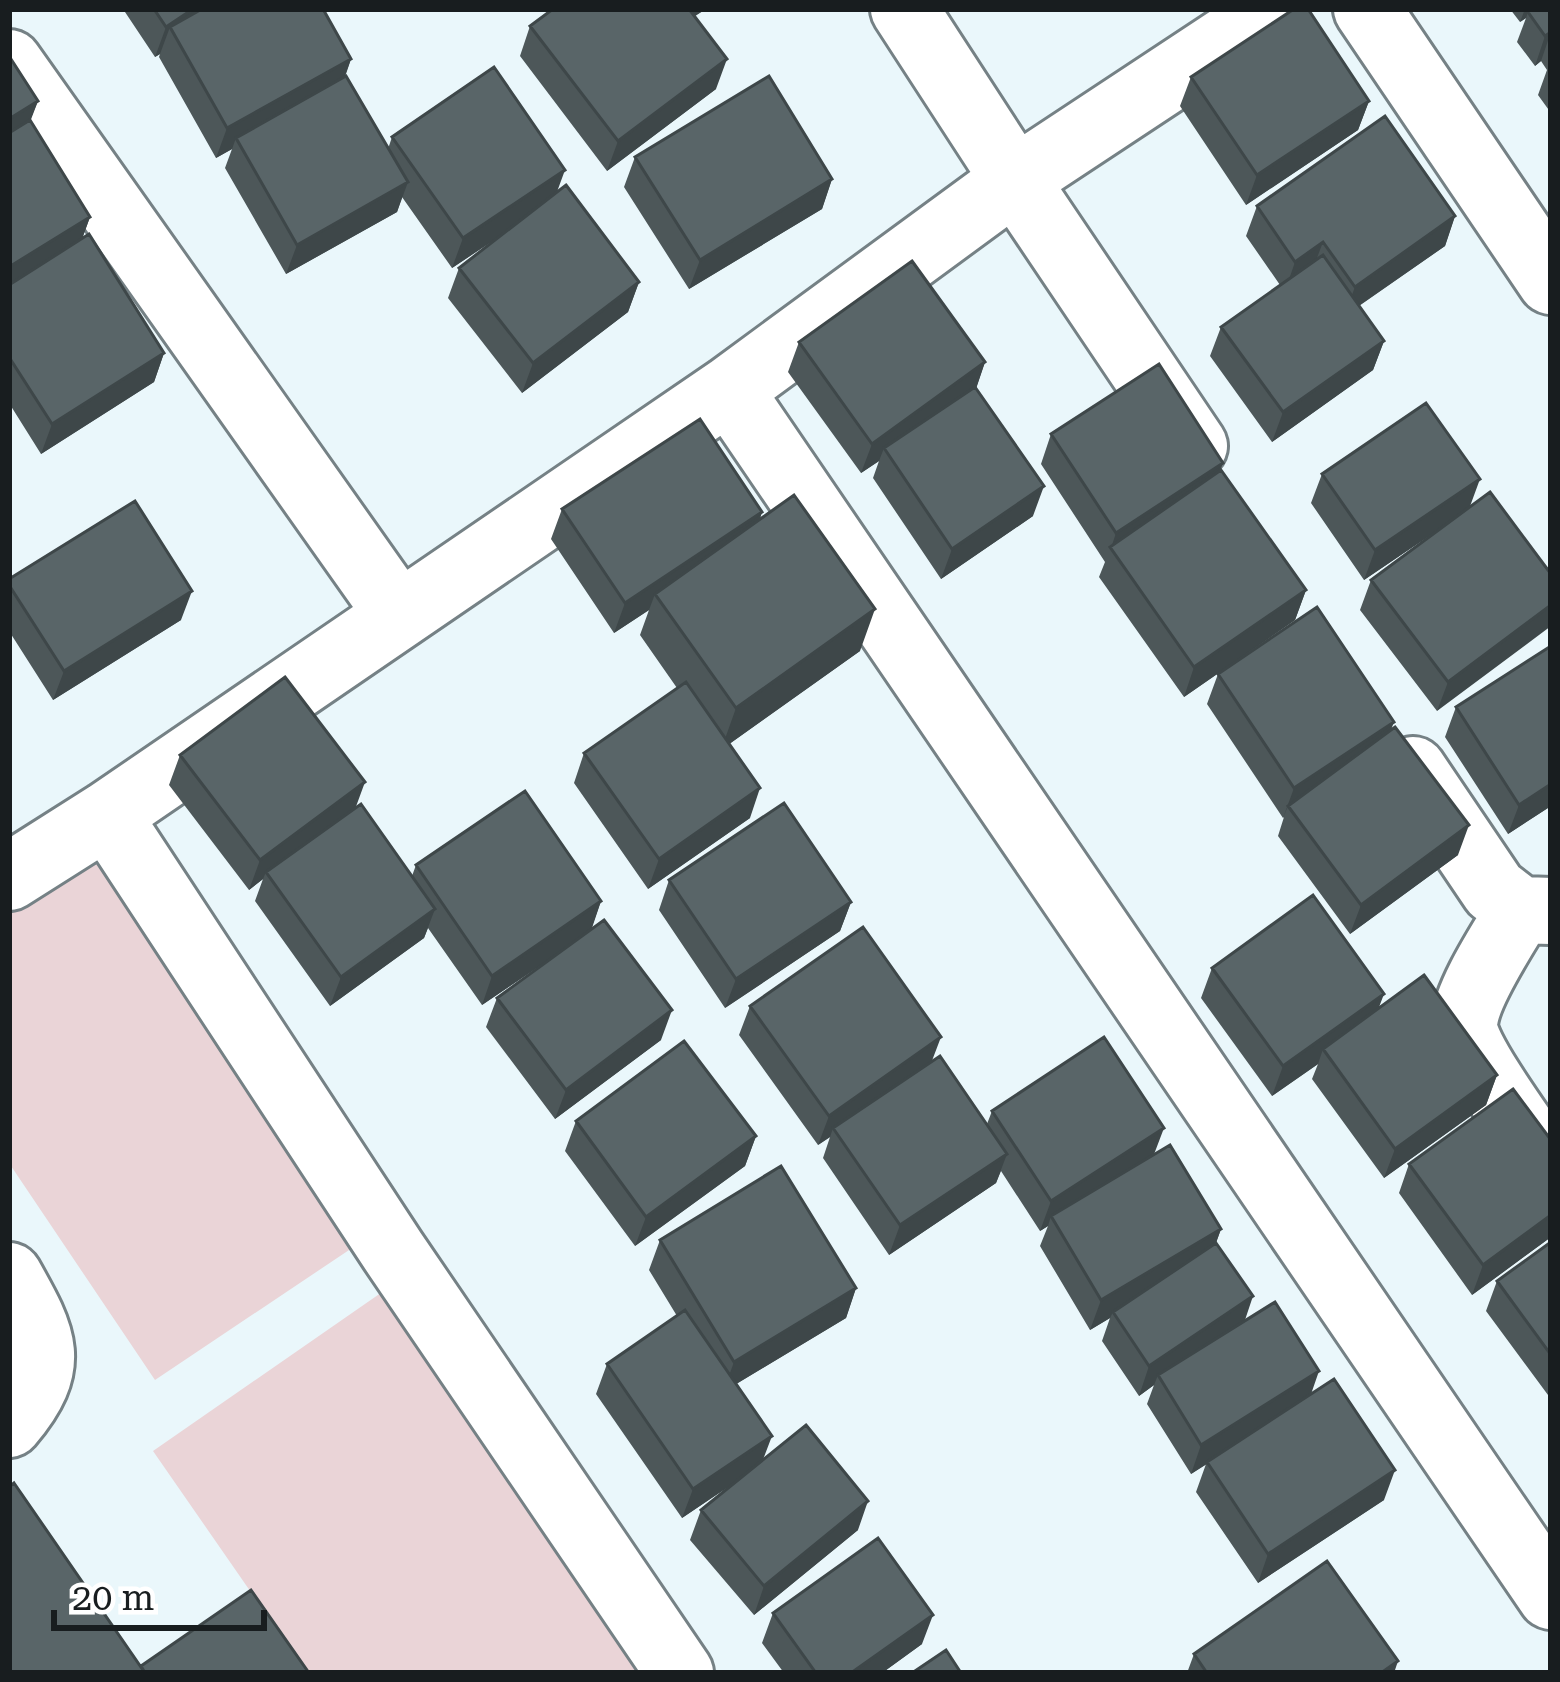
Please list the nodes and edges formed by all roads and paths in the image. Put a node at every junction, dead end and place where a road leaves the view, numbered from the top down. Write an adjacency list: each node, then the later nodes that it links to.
1 (904, 9): 5 (lane)
2 (1274, 9): 5 (lane)
3 (1367, 9): 6 (lane)
4 (9, 63): 9 (lane)
5 (1015, 180): 7 (lane); 8 (lane)
6 (1551, 281)
7 (730, 390): 9 (lane); 17 (lane)
8 (1228, 496)
9 (399, 615): 11 (lane)
10 (1374, 712): 13 (lane)
11 (106, 814): 12 (lane); 18 (lane)
12 (9, 877)
13 (1536, 910): 14 (lane)
14 (1551, 1170)
15 (9, 1276): 16 (lane)
16 (9, 1424)
17 (1551, 1596)
18 (680, 1673)

